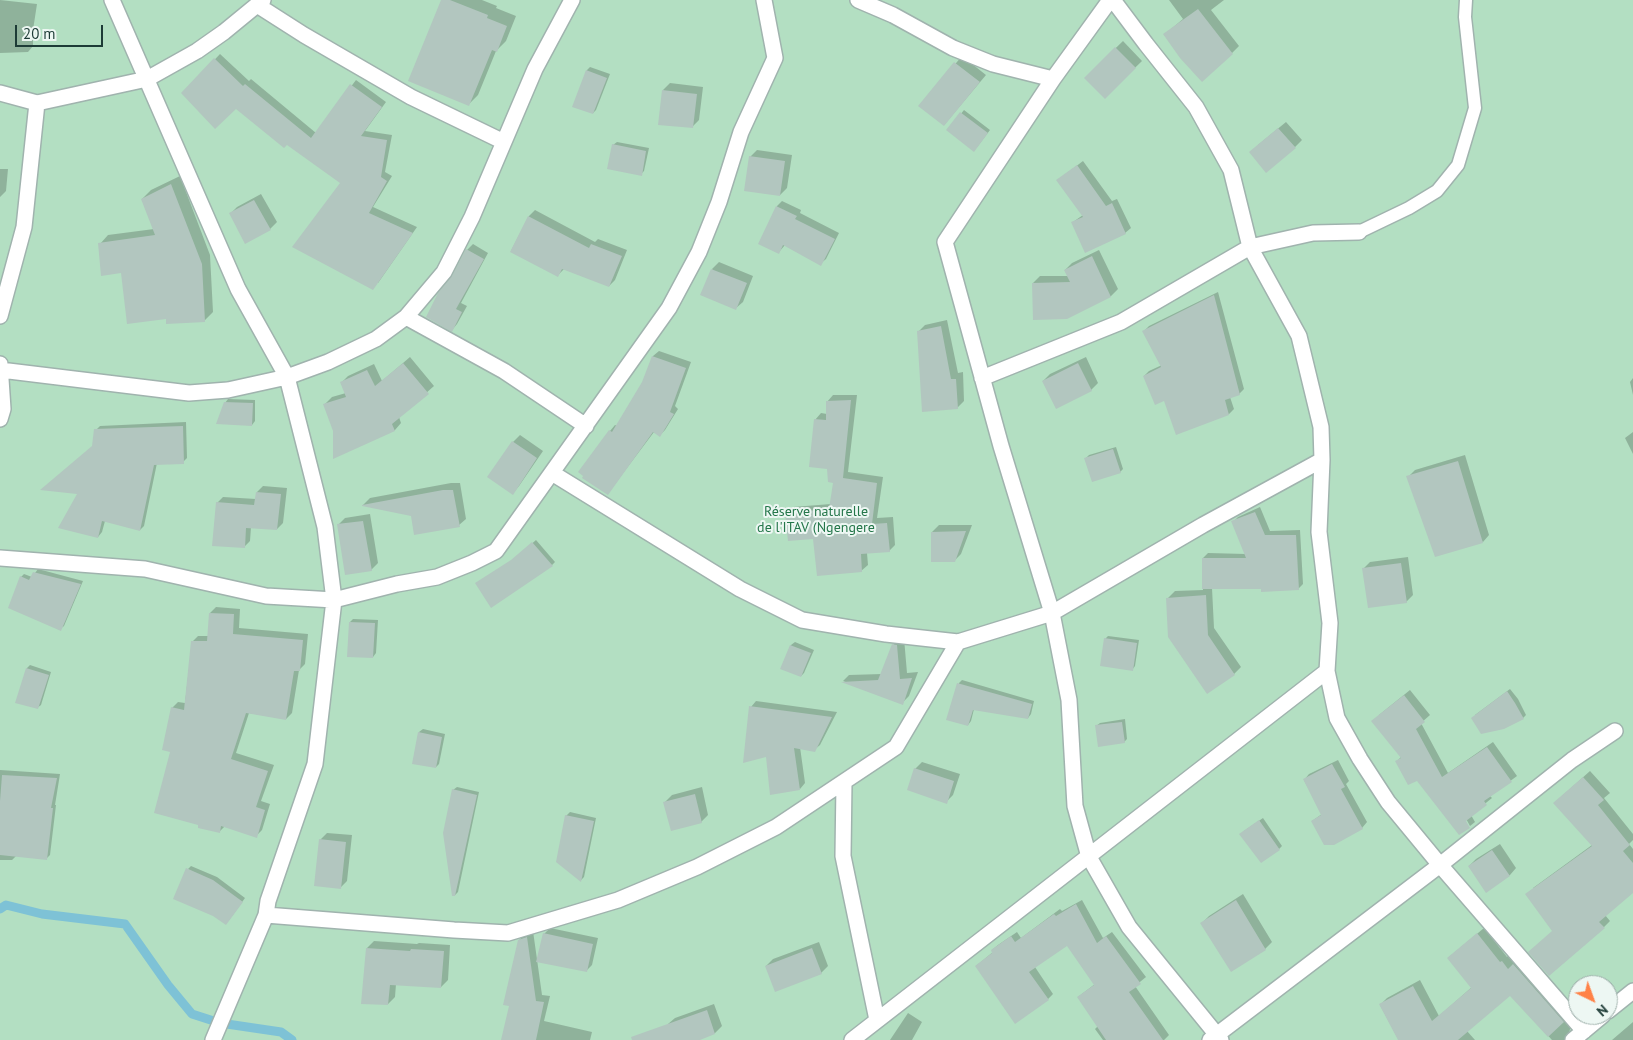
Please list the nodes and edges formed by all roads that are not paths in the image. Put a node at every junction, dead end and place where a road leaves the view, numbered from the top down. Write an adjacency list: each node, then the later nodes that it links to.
1 (112, 0): 8 (street)
2 (572, 0): 12 (street)
3 (764, 0): 22 (street)
4 (858, 0): 9 (street)
5 (1111, 0): 9 (street); 14 (street)
6 (1466, 0): 13 (lane)
7 (260, 2): 8 (street); 12 (street)
8 (148, 79): 11 (street); 19 (street)
9 (1053, 79): 20 (street)
10 (0, 93): 11 (street)
11 (37, 103): 15 (street)
12 (504, 142): 16 (street)
13 (1359, 232): 14 (street)
14 (1250, 247): 20 (street); 23 (street)
15 (0, 316)
16 (406, 317): 19 (street); 22 (street)
17 (0, 364): 18 (street)
18 (0, 370): 19 (street); 21 (street)
19 (287, 377): 26 (street)
20 (982, 378): 27 (street)
21 (0, 419)
22 (586, 426): 24 (street)
23 (1322, 460): 27 (street); 29 (street)
24 (552, 473): 26 (street); 28 (street)
25 (0, 558): 26 (street)
26 (334, 600): 34 (street)
27 (1052, 613): 28 (street); 32 (street)
28 (958, 642): 31 (street)
29 (1327, 671): 32 (street); 33 (street)
30 (1616, 731): 33 (street)
31 (844, 782): 34 (street); 37 (street)
32 (1089, 857): 37 (street); 40 (street)
33 (1440, 865): 39 (street); 40 (street)
34 (266, 915): 41 (street)
35 (1633, 991): 36 (street)
36 (1618, 1003)
37 (877, 1020): 42 (street)
38 (1591, 1025): 39 (street)
39 (1579, 1035)
40 (1215, 1038)
41 (213, 1040)
42 (852, 1040)

